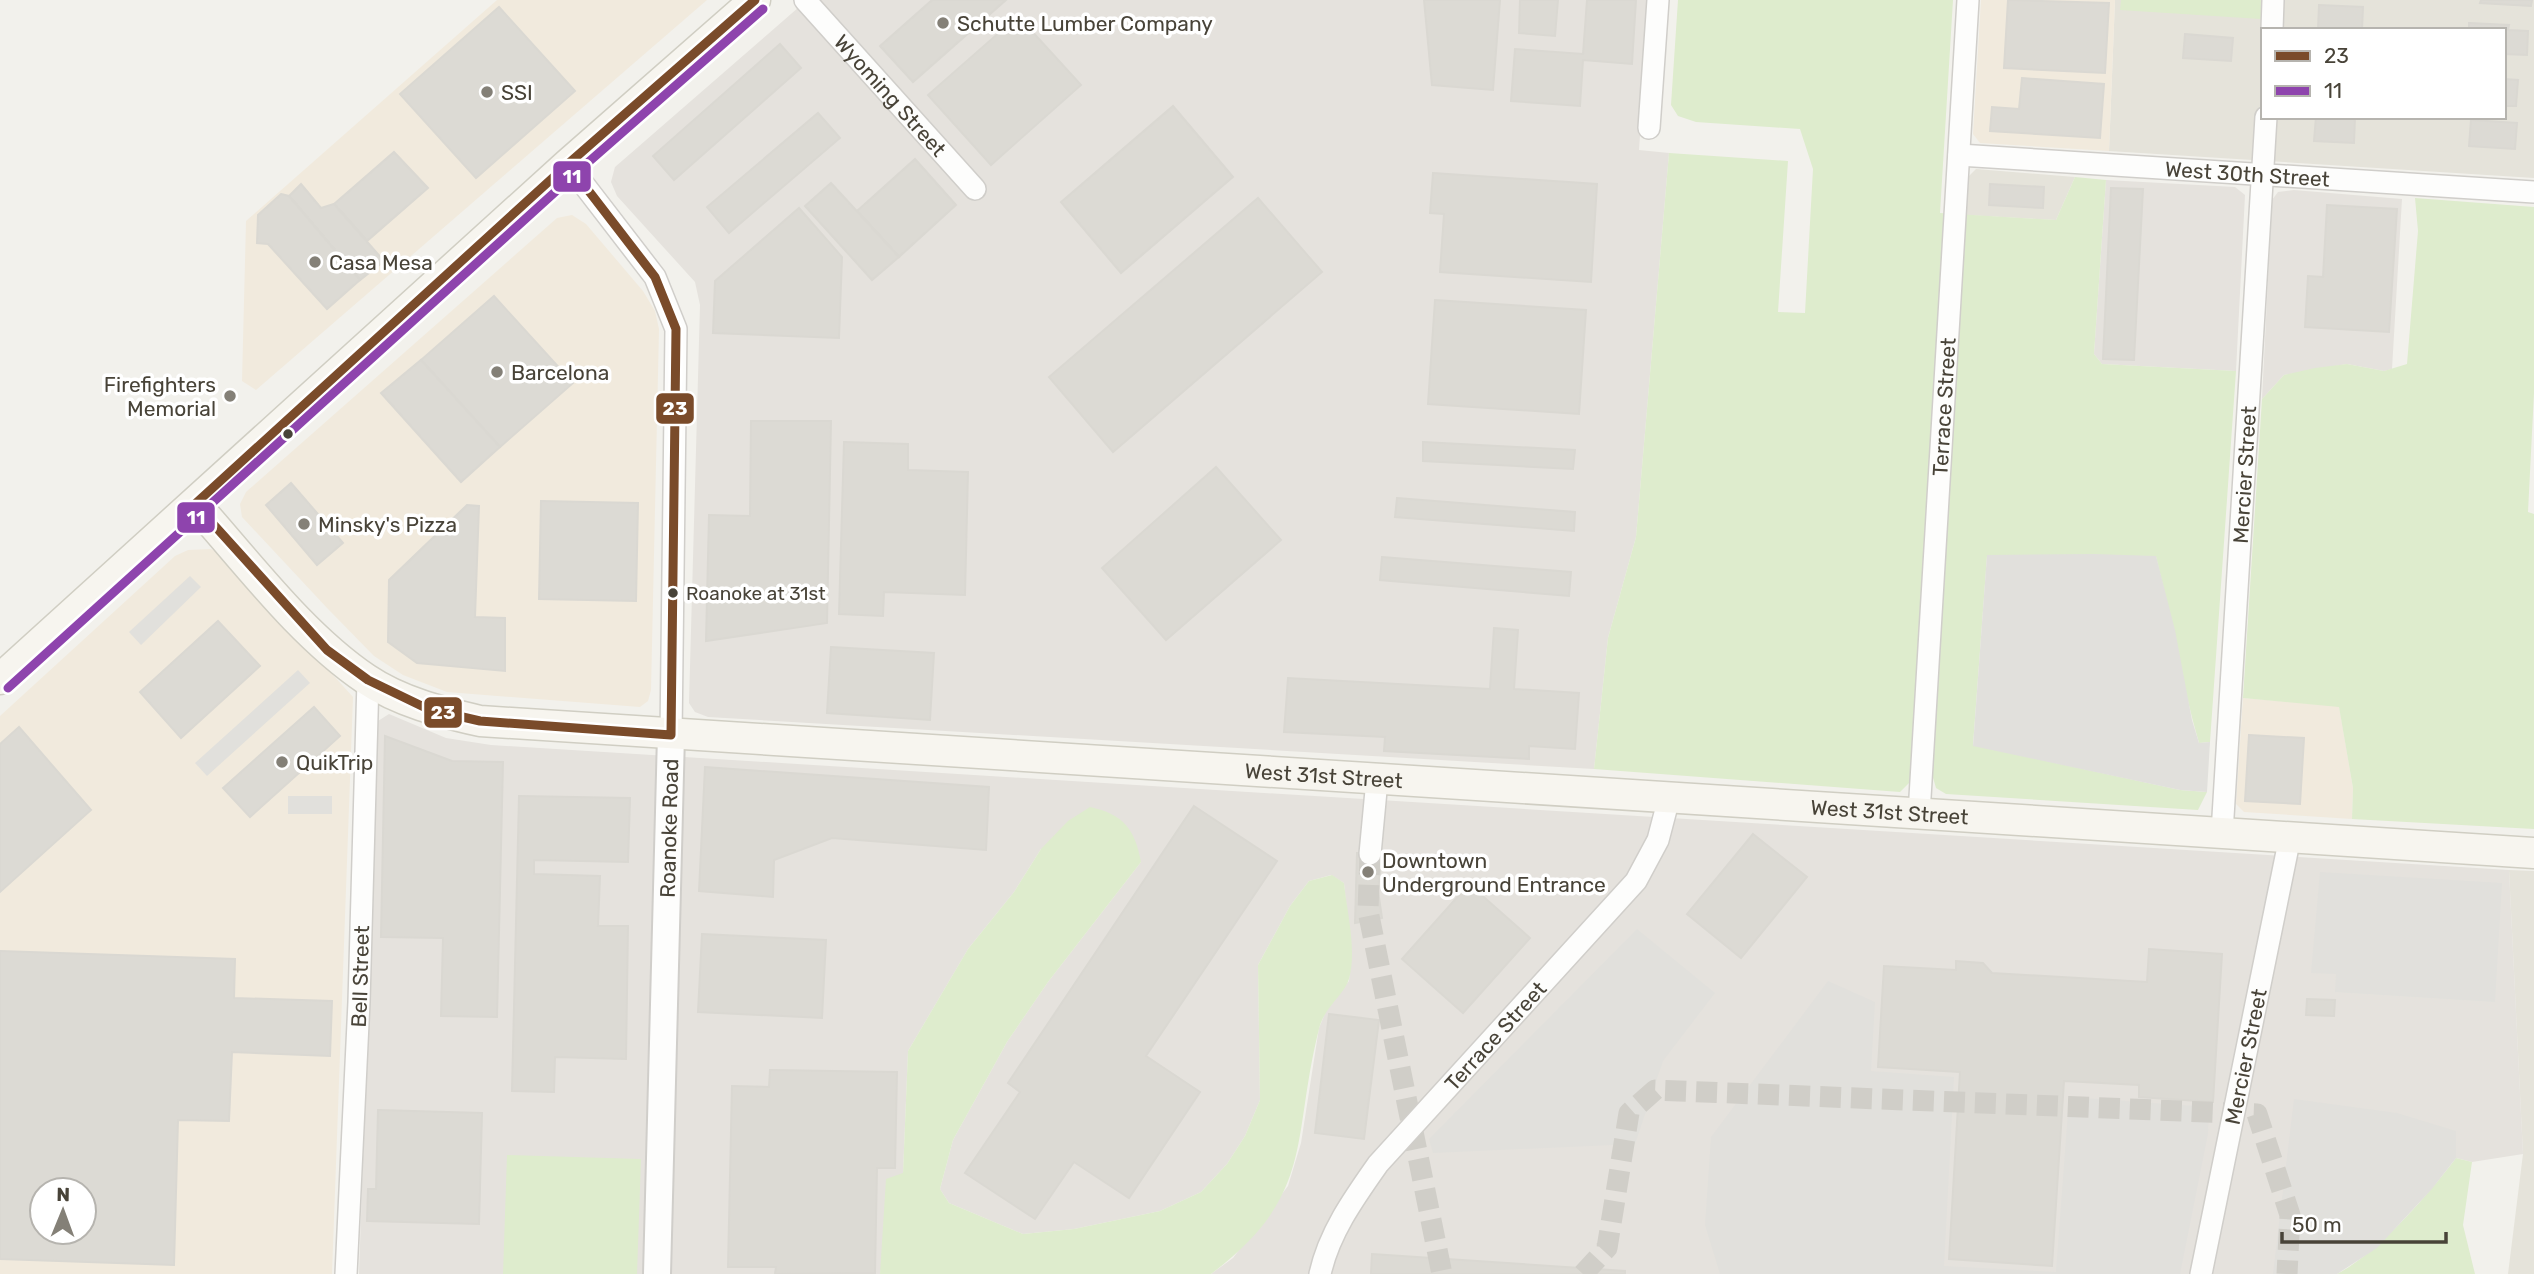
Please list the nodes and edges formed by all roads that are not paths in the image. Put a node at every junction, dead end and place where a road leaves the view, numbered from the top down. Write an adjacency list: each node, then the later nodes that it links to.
1 (755, 0): 10 (main road)
2 (805, 0): 12 (street, Wyoming Street)
3 (1658, 0): 8 (street)
4 (1968, 0): 9 (street, Terrace Street)
5 (2273, 0): 6 (street)
6 (2272, 28)
7 (2266, 119): 11 (street, Mercier Street)
8 (1649, 128)
9 (1959, 155): 11 (street, West 30th Street); 20 (street, Terrace Street)
10 (568, 164): 14 (main road); 17 (street, Roanoke Road)
11 (2262, 175): 13 (street, West 30th Street); 21 (street, Mercier Street)
12 (975, 189)
13 (2534, 192)
14 (195, 504): 15 (main road); 16 (main road, West 31st Street)
15 (0, 679)
16 (368, 680): 17 (main road, West 31st Street); 25 (street, Bell Street)
17 (671, 735): 18 (main road, West 31st Street); 26 (street, Roanoke Road)
18 (1377, 780): 19 (main road, West 31st Street); 24 (street)
19 (1669, 798): 20 (main road, West 31st Street); 27 (street, Terrace Street)
20 (1919, 814): 21 (main road, West 31st Street)
21 (2222, 833): 22 (main road, West 31st Street)
22 (2290, 837): 23 (main road, West 31st Street); 28 (street, Mercier Street)
23 (2534, 853)
24 (1370, 854)
25 (346, 1274)
26 (657, 1274)
27 (1320, 1274)
28 (2201, 1274)

